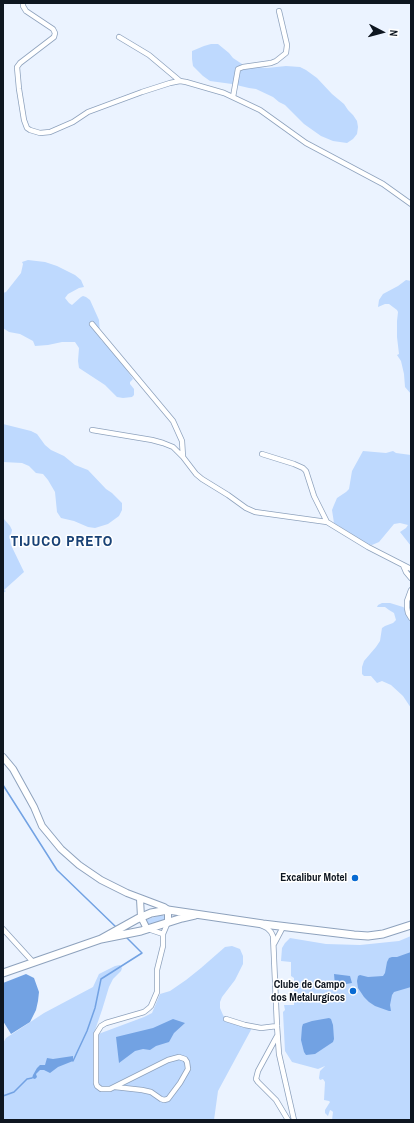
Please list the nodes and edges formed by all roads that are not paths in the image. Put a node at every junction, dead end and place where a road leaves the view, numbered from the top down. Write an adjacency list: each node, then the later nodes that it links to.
1 (23, 3): 4 (street)
2 (279, 11): 5 (street)
3 (119, 37): 4 (street)
4 (180, 81): 5 (street)
5 (233, 97): 6 (street)
6 (411, 204)
7 (92, 324): 10 (street)
8 (92, 430): 10 (street)
9 (262, 454): 11 (street)
10 (183, 457): 11 (street)
11 (327, 522): 12 (street)
12 (403, 565): 13 (street); 14 (street)
13 (411, 569)
14 (411, 578)
15 (411, 590): 16 (street)
16 (411, 618)
17 (3, 757): 18 (main road)
18 (140, 899): 19 (main road); 21 (main road)
19 (168, 910): 20 (main road); 21 (main road); 22 (main road)
20 (201, 915): 22 (main road); 23 (main road)
21 (141, 917): 26 (main road); 29 (main road)
22 (168, 922): 26 (main road); 28 (street)
23 (250, 922): 25 (main road); 30 (street)
24 (409, 925): 25 (main road)
25 (283, 927): 30 (street)
26 (147, 928): 28 (street); 29 (main road)
27 (3, 929): 31 (street)
28 (163, 934): 36 (street)
29 (101, 939): 31 (main road)
30 (273, 946): 34 (street)
31 (33, 962): 32 (main road)
32 (3, 973)
33 (226, 1019): 34 (street)
34 (277, 1026): 35 (street)
35 (277, 1036): 37 (street); 38 (street)
36 (115, 1087): 36 (street)
37 (288, 1120)
38 (294, 1120)

